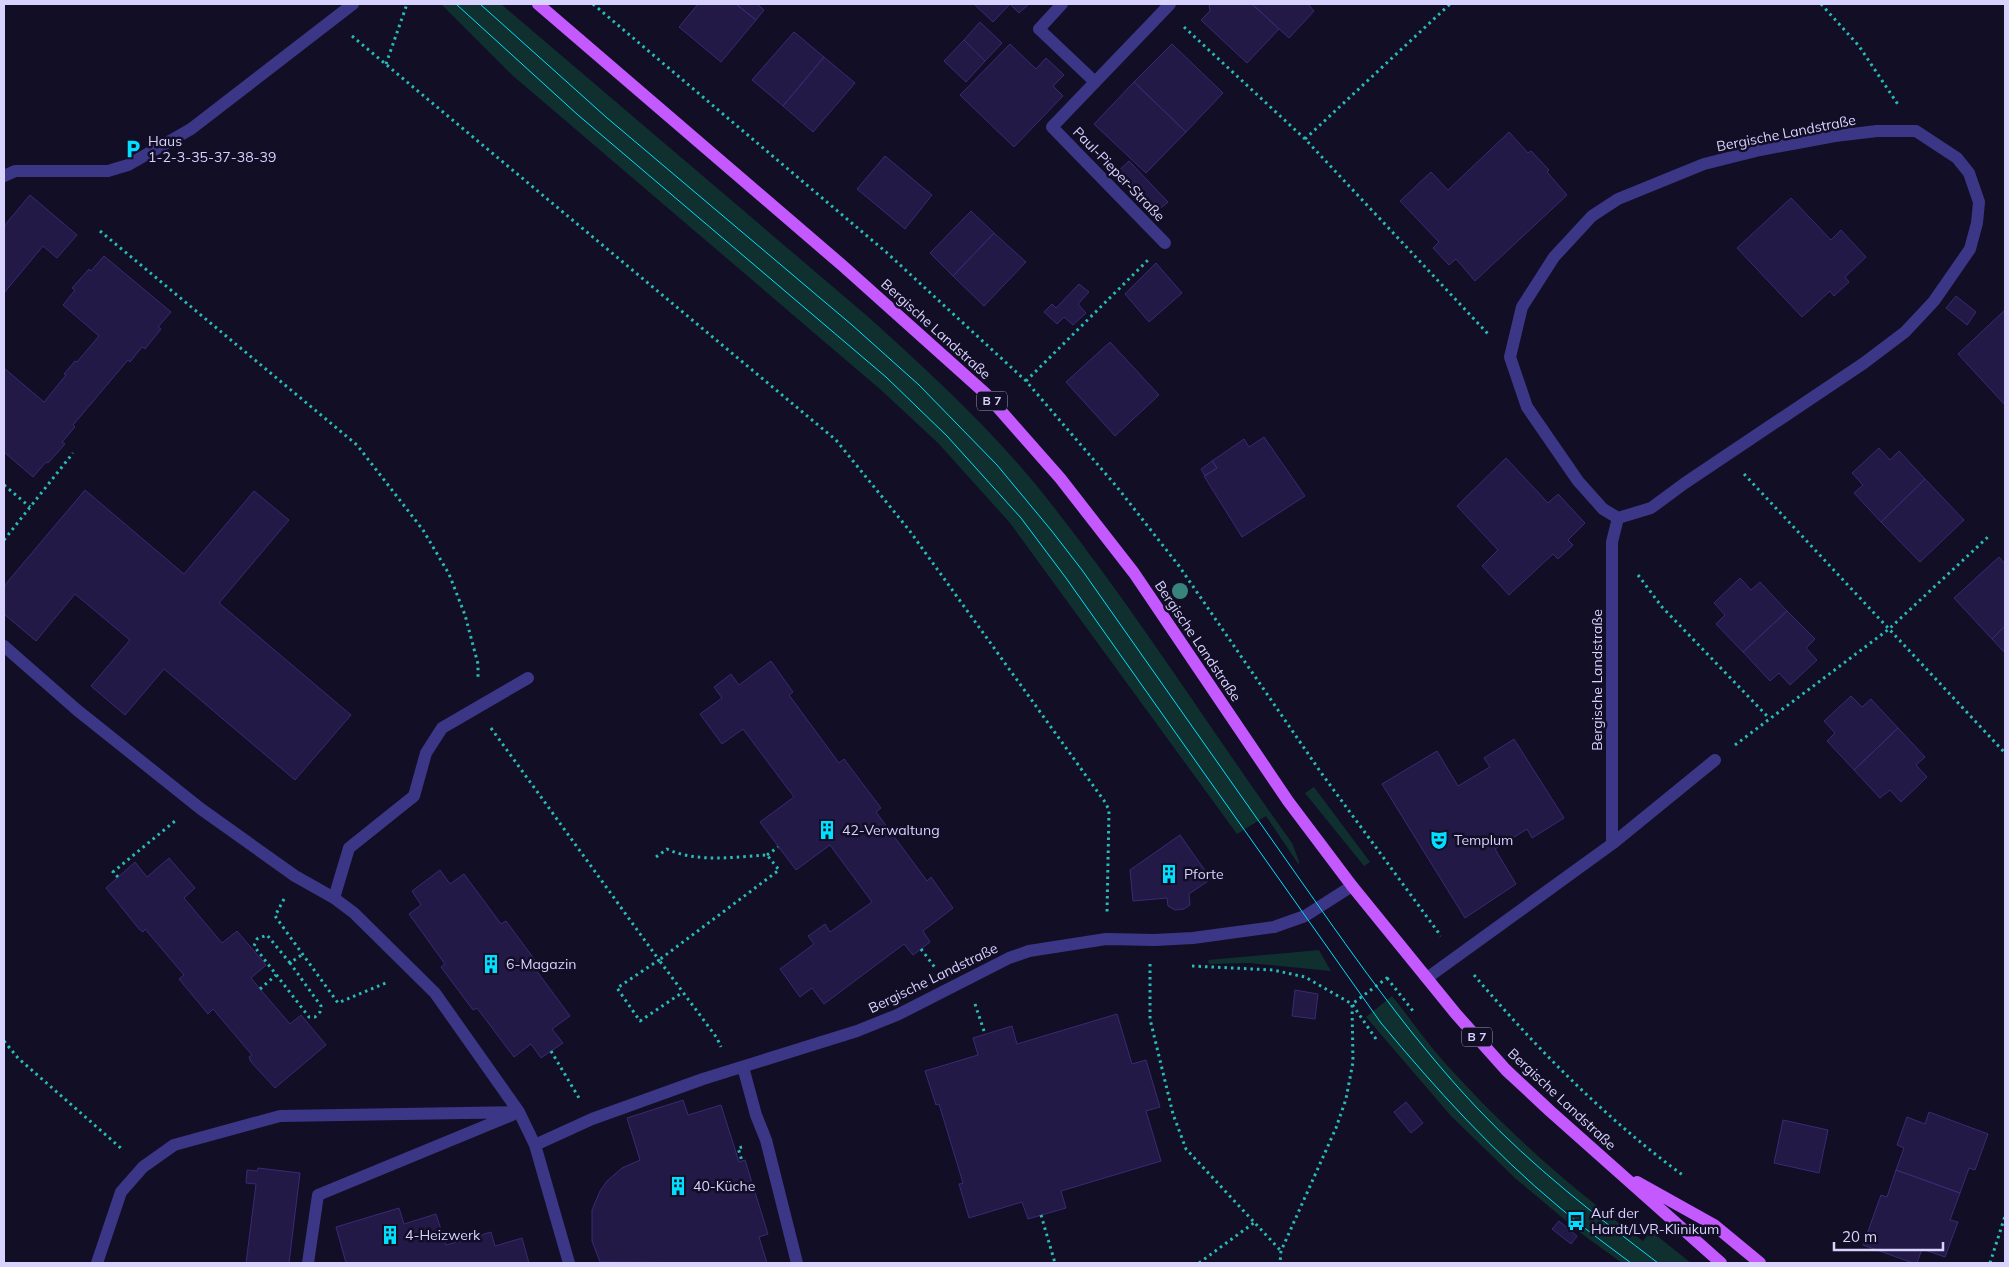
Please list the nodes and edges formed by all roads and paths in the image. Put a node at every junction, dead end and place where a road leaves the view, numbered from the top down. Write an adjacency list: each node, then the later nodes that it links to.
1 (353, 4): 9 (street)
2 (400, 4): 7 (path)
3 (538, 4): 41 (main road, Bergische Landstraße / B 7)
4 (1062, 4): 11 (street)
5 (1450, 4): 13 (path)
6 (1821, 4): 12 (path)
7 (406, 6): 10 (path)
8 (1164, 6): 11 (street, Paul-Pieper-Straße); 13 (path)
9 (333, 19): 10 (path); 14 (street)
10 (386, 64): 43 (path)
11 (1095, 82): 16 (street, Paul-Pieper-Straße)
12 (1916, 131): 17 (street, Bergische Landstraße); 20 (street)
13 (1305, 138): 17 (path)
14 (4, 176)
15 (100, 231): 30 (path)
16 (1165, 243): 18 (path)
17 (1510, 357): 23 (street)
18 (1026, 381)
19 (73, 453): 22 (path)
20 (1727, 456): 23 (street); 27 (path)
21 (4, 486): 22 (path)
22 (30, 507): 25 (path)
23 (1618, 518): 26 (street, Bergische Landstraße)
24 (1989, 536): 27 (path)
25 (4, 540)
26 (1612, 542): 31 (path); 35 (street, Bergische Landstraße)
27 (1889, 629): 31 (path); 32 (path)
28 (4, 646): 34 (street)
29 (528, 678): 30 (street)
30 (478, 705): 42 (street); 46 (path)
31 (1769, 718): 33 (path)
32 (2005, 753)
33 (1715, 760): 35 (street)
34 (195, 804): 39 (street); 40 (path)
35 (1612, 844): 55 (street)
36 (778, 847): 37 (path)
37 (767, 855): 38 (path); 46 (path)
38 (656, 856)
39 (295, 876): 42 (street); 45 (path)
40 (118, 877)
41 (1352, 886): 44 (street, Bergische Landstraße); 55 (main road, Bergische Landstraße / B 7)
42 (334, 898): 51 (street)
43 (1106, 938): 44 (street, Bergische Landstraße); 53 (street, Bergische Landstraße)
44 (1155, 940): 50 (path)
45 (302, 954): 47 (path); 51 (path)
46 (659, 960): 57 (path); 57 (path)
47 (290, 963): 52 (path); 52 (path)
48 (1186, 966): 58 (path)
49 (1158, 967): 50 (path)
50 (1149, 968): 72 (path)
51 (414, 971): 65 (street)
52 (276, 975): 56 (path)
53 (967, 978): 60 (path); 64 (street, Bergische Landstraße)
54 (1387, 978): 59 (path)
55 (1427, 978): 69 (main road, Bergische Landstraße / B 7)
56 (260, 988)
57 (682, 992): 64 (path)
58 (1352, 1004): 61 (path); 73 (path)
59 (1413, 1012)
60 (985, 1034)
61 (1376, 1039)
62 (4, 1041): 68 (path)
63 (551, 1051): 66 (path)
64 (737, 1069): 66 (street, Bergische Landstraße); 77 (street)
65 (519, 1112): 67 (street); 68 (street); 75 (street)
66 (592, 1119): 67 (street, Bergische Landstraße)
67 (535, 1145): 76 (street)
68 (143, 1167): 74 (street)
69 (1619, 1172): 81 (main road, Bergische Landstraße / B 7); 82 (main road, Bergische Landstraße / B 7)
70 (1041, 1215): 78 (path)
71 (2005, 1216): 83 (path)
72 (1255, 1222): 73 (path); 79 (path)
73 (1280, 1251): 80 (path)
74 (96, 1263)
75 (308, 1263)
76 (569, 1263)
77 (797, 1263)
78 (1055, 1263)
79 (1199, 1263)
80 (1280, 1263)
81 (1720, 1263)
82 (1760, 1263)
83 (1990, 1263)

